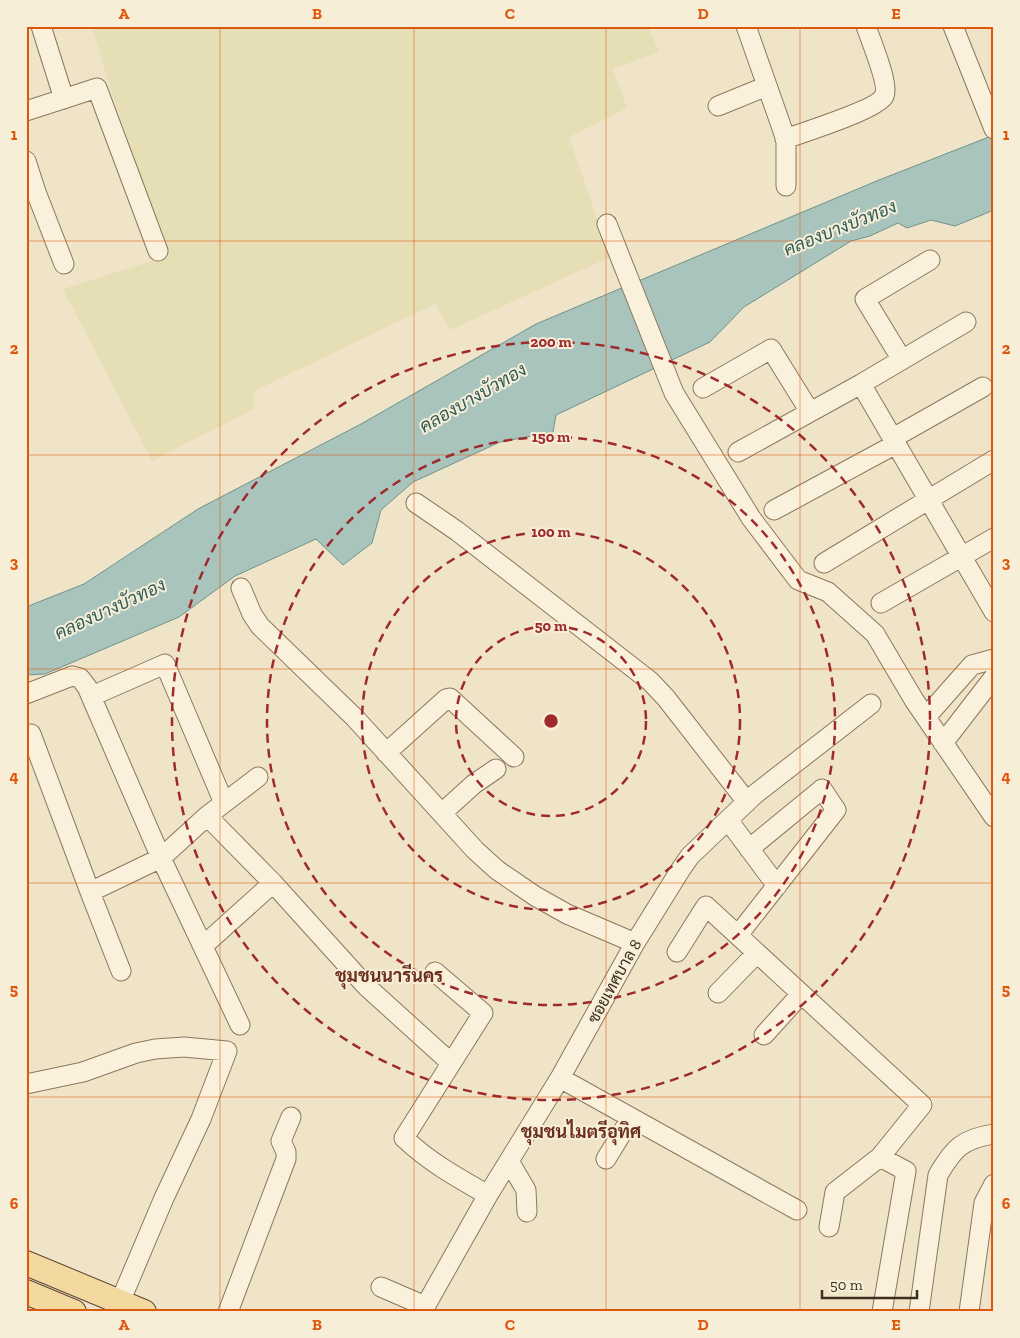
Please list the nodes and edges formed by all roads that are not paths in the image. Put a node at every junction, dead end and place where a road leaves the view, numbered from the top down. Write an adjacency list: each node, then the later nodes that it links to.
1 (40, 26): 6 (street)
2 (746, 26): 5 (street)
3 (866, 26): 10 (street)
4 (953, 26): 9 (street)
5 (767, 86): 7 (street); 10 (street)
6 (64, 99): 8 (street); 14 (street)
7 (718, 106)
8 (26, 111)
9 (994, 129)
10 (785, 139): 12 (street)
11 (26, 161): 16 (street)
12 (786, 186)
13 (607, 224): 40 (street)
14 (158, 251)
15 (930, 260): 18 (street)
16 (64, 264)
17 (966, 322): 18 (street)
18 (902, 360): 19 (street)
19 (861, 384): 22 (street); 23 (street)
20 (983, 387): 23 (street)
21 (703, 388): 22 (street)
22 (810, 412): 24 (street)
23 (894, 441): 26 (street); 28 (street)
24 (738, 452)
25 (994, 460): 26 (street)
26 (928, 499): 30 (street); 31 (street)
27 (416, 503): 47 (street)
28 (774, 510)
29 (994, 538): 30 (street)
30 (962, 557): 33 (street); 34 (street)
31 (824, 562)
32 (241, 588): 43 (street)
33 (881, 603)
34 (994, 612)
35 (994, 658): 40 (street)
36 (994, 676): 42 (street)
37 (26, 694): 38 (street)
38 (92, 696): 48 (street); 54 (street)
39 (871, 704): 47 (street, ซอยเทศบาล 8)
40 (926, 717): 42 (street)
41 (32, 734): 57 (street)
42 (943, 743): 51 (street)
43 (386, 753): 44 (street); 49 (street)
44 (514, 757)
45 (496, 768): 49 (street)
46 (258, 777): 48 (street)
47 (747, 802): 52 (street, ซอยเทศบาล 8)
48 (224, 803): 50 (street)
49 (442, 813): 59 (street)
50 (207, 816): 54 (street); 55 (street)
51 (994, 818)
52 (728, 820): 53 (street); 59 (street, ซอยเทศบาล 8)
53 (749, 849): 56 (street); 56 (street)
54 (161, 858): 57 (street); 60 (street)
55 (273, 883): 60 (street); 69 (street)
56 (777, 886): 58 (street)
57 (90, 892): 63 (street)
58 (738, 935): 61 (street); 62 (street)
59 (635, 943): 70 (street, ซอยเทศบาล 8)
60 (203, 946): 67 (street)
61 (677, 952)
62 (757, 953): 65 (street); 66 (street)
63 (121, 971)
64 (435, 972): 69 (street)
65 (718, 993)
66 (801, 994): 68 (street); 75 (street)
67 (240, 1025)
68 (764, 1035)
69 (451, 1063): 79 (street)
70 (560, 1078): 73 (street); 77 (street, ซอยเทศบาล 8)
71 (26, 1084): 86 (street)
72 (291, 1116): 90 (street)
73 (631, 1118): 76 (street); 80 (street)
74 (994, 1134): 92 (street)
75 (880, 1157): 82 (street); 91 (street)
76 (606, 1158)
77 (510, 1161): 79 (street, ซอยเทศบาล 8); 81 (street)
78 (994, 1184): 93 (street)
79 (488, 1195): 87 (street, ซอยเทศบาล 8)
80 (797, 1210)
81 (527, 1212)
82 (829, 1227)
83 (26, 1263): 86 (main road)
84 (381, 1287): 87 (street)
85 (26, 1292): 88 (main road)
86 (120, 1302): 89 (main road)
87 (423, 1309)
88 (74, 1312)
89 (144, 1312)
90 (228, 1312)
91 (882, 1312)
92 (919, 1312)
93 (969, 1312)

